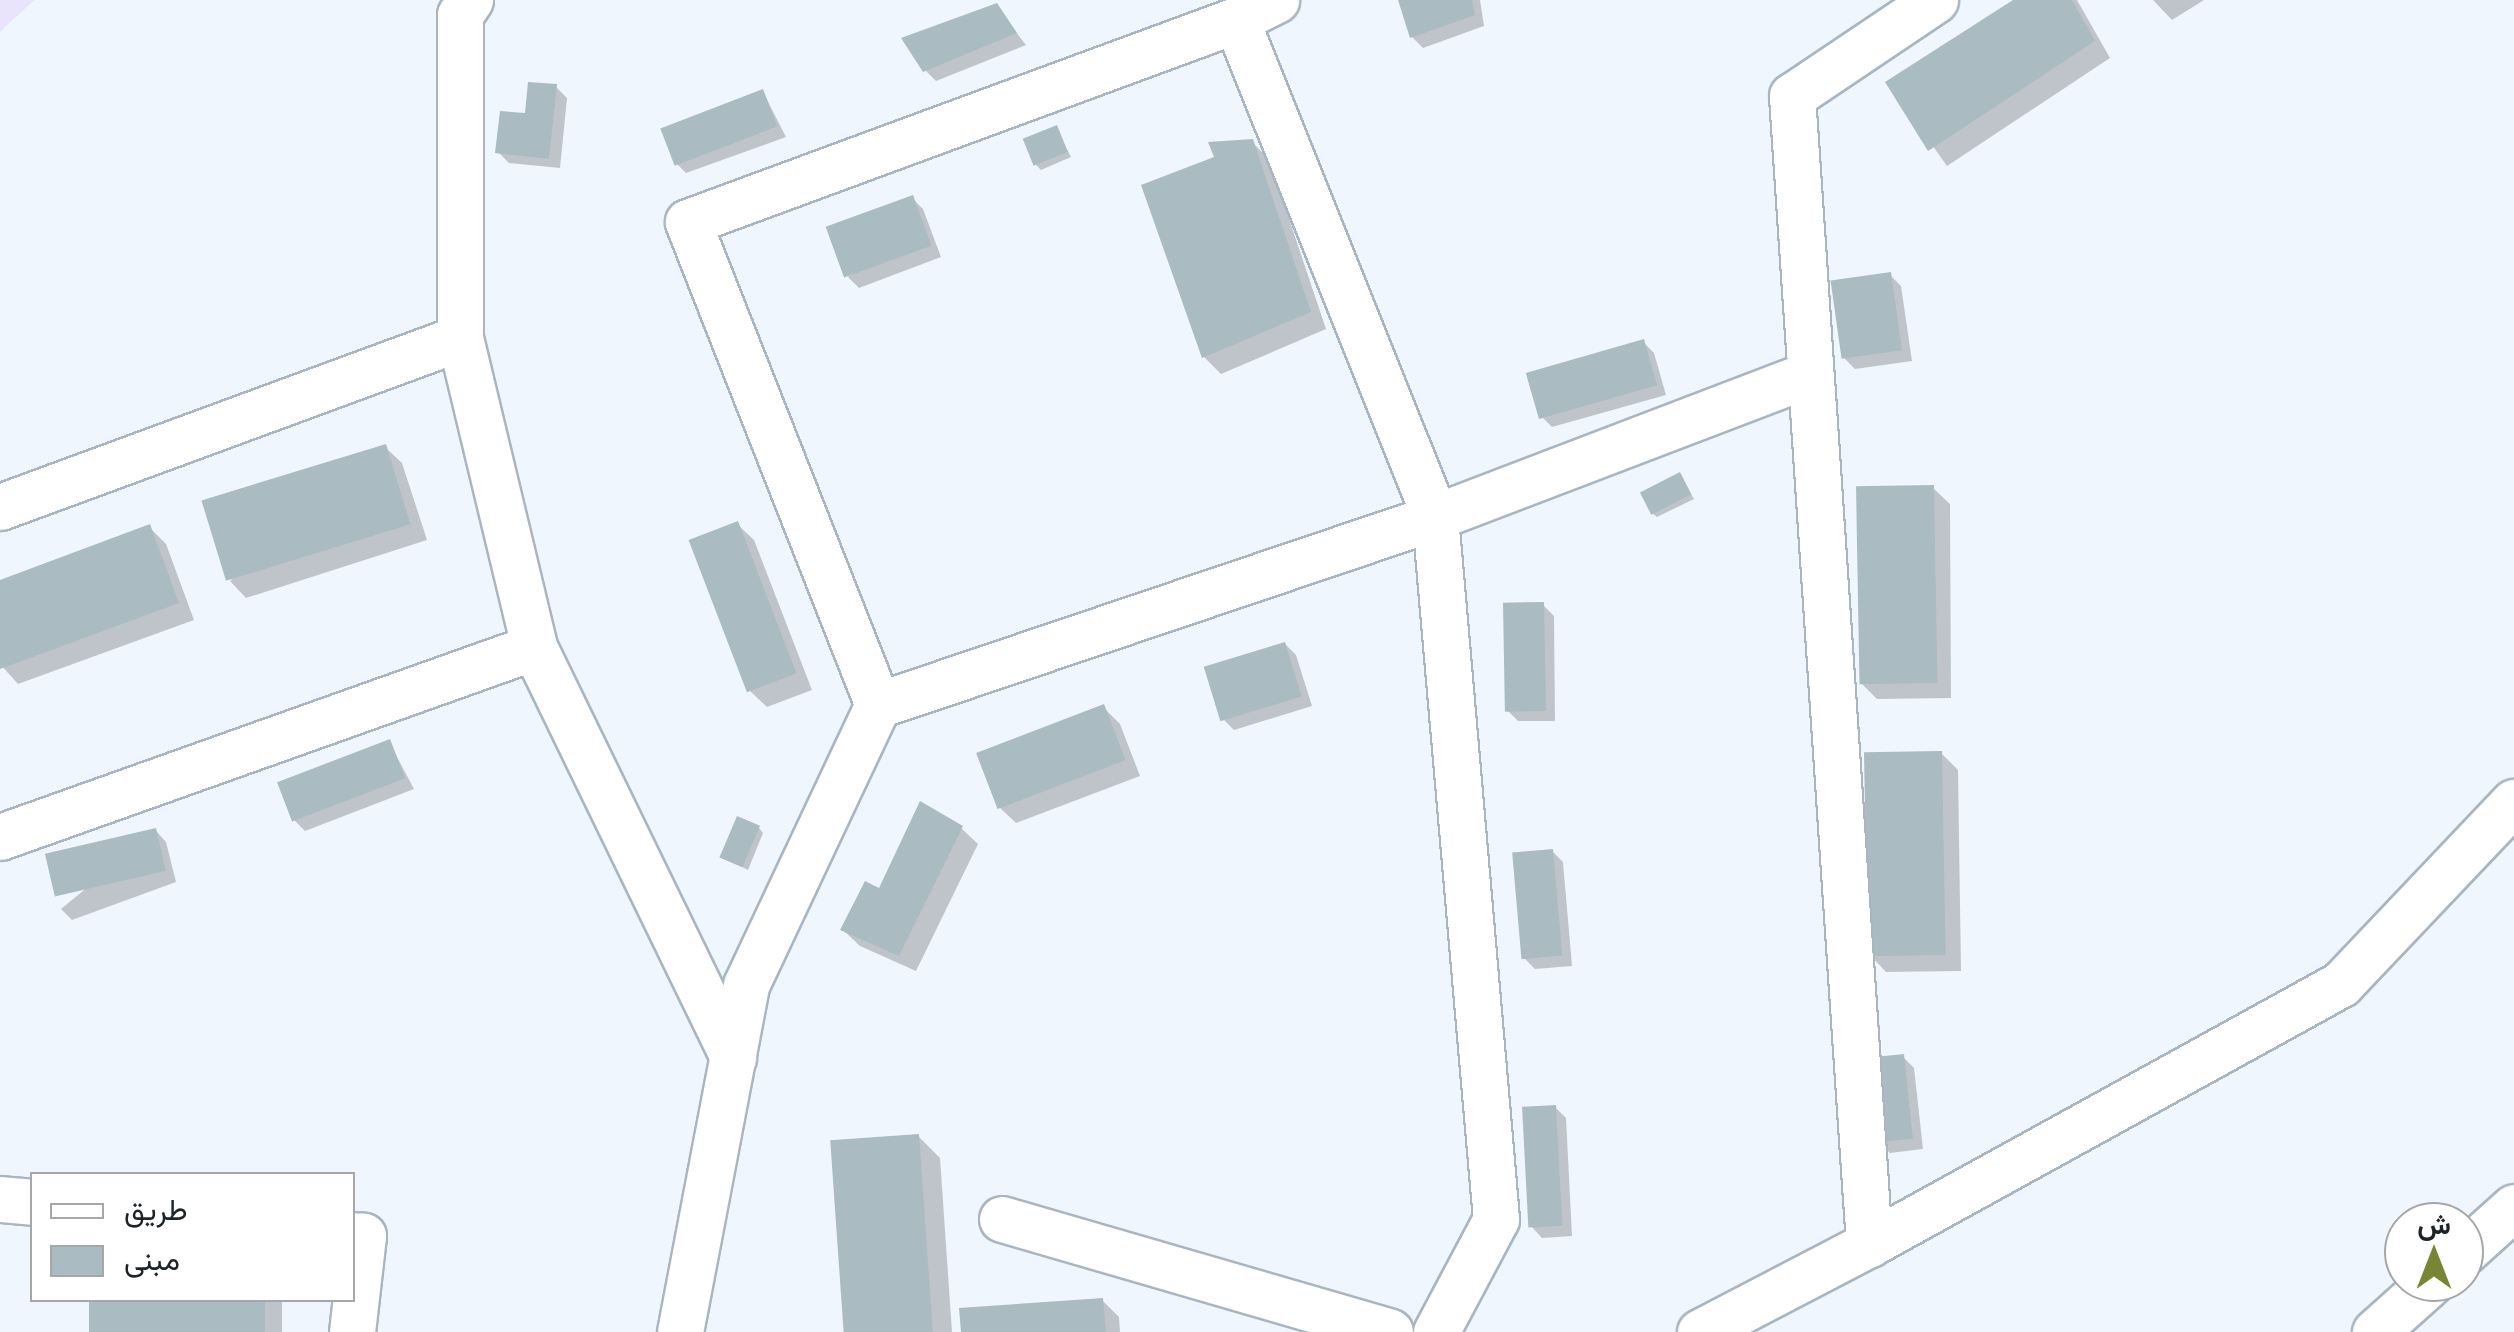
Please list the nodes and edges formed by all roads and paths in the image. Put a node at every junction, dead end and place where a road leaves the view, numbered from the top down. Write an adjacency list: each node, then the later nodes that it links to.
1 (470, 0): 5 (street)
2 (1276, 0): 4 (street)
3 (1935, 0): 6 (street)
4 (1236, 20): 8 (street); 10 (street)
5 (460, 338): 7 (street); 9 (street)
6 (1810, 374): 8 (street); 20 (street)
7 (0, 507)
8 (1435, 517): 10 (street); 25 (street)
9 (534, 647): 12 (street); 13 (street)
10 (878, 705): 13 (street)
11 (2514, 802): 20 (street)
12 (0, 837)
13 (733, 1057): 23 (street)
14 (0, 1199): 15 (street)
15 (30, 1202)
16 (2514, 1207): 19 (street)
17 (1002, 1219): 24 (street)
18 (355, 1234): 22 (street)
19 (2484, 1234)
20 (1869, 1244): 26 (street)
21 (2408, 1302): 27 (street)
22 (352, 1332)
23 (680, 1332)
24 (1390, 1332)
25 (1436, 1332)
26 (1700, 1332)
27 (2375, 1332)

